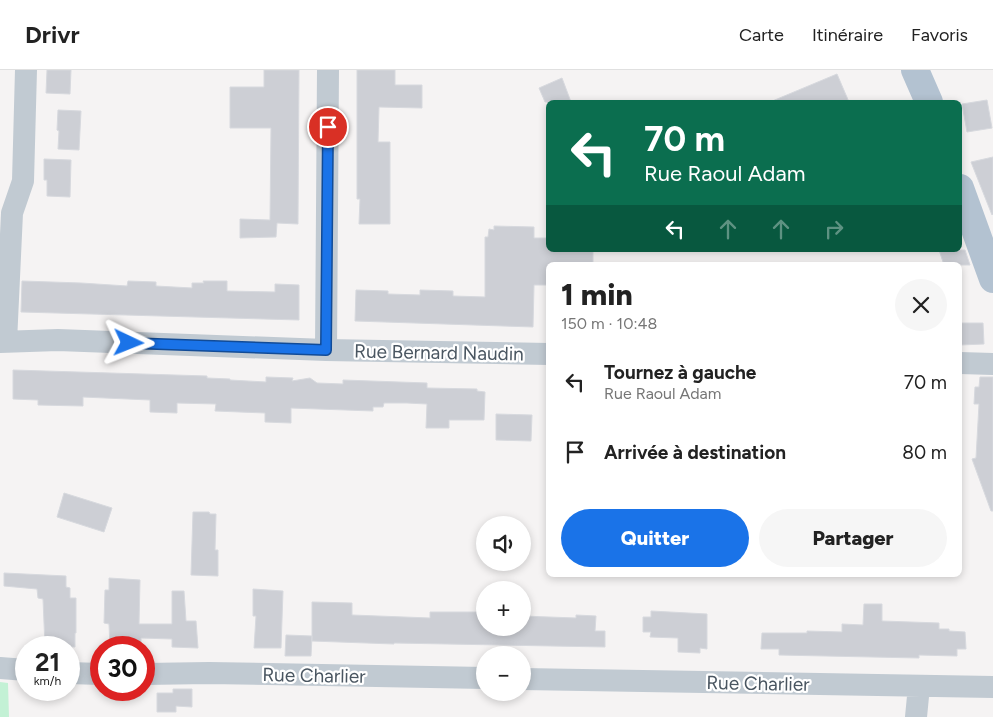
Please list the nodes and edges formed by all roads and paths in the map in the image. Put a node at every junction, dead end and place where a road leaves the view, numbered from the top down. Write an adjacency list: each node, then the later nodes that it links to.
1 (26, 70): 8 (street)
2 (328, 70): 9 (street)
3 (915, 70): 4 (main road)
4 (928, 100)
5 (962, 192): 6 (main road)
6 (986, 239): 7 (main road)
7 (993, 279)
8 (3, 342): 9 (street, Rue Bernard Naudin)
9 (326, 350): 10 (street, Rue Bernard Naudin)
10 (546, 354)
11 (962, 364): 12 (street)
12 (993, 364)
13 (0, 668): 14 (street)
14 (15, 669)
15 (155, 674): 16 (street, Rue Charlier)
16 (476, 678)
17 (531, 679): 18 (street, Rue Charlier)
18 (920, 686): 19 (street, Rue Charlier); 20 (street)
19 (993, 687)
20 (916, 717)

